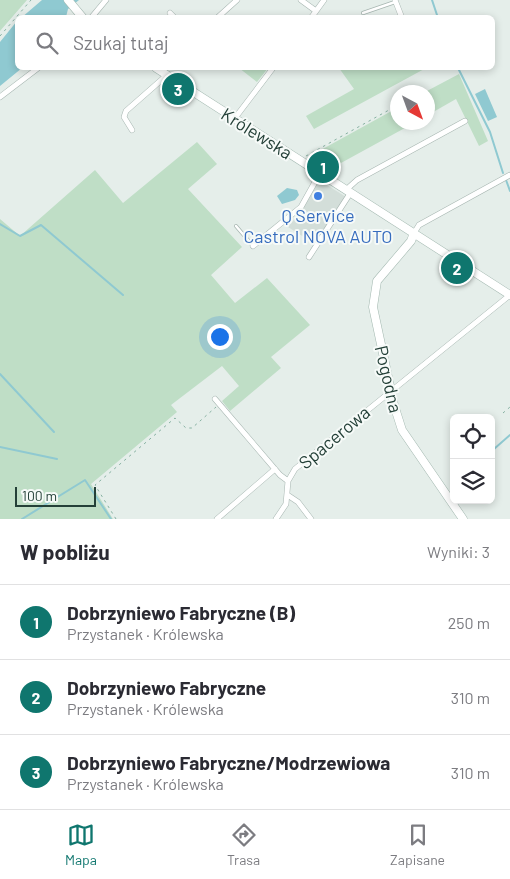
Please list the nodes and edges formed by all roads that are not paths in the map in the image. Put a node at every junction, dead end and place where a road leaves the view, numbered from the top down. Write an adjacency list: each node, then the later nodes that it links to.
1 (68, 0): 9 (street)
2 (106, 0): 10 (street)
3 (237, 0): 11 (street)
4 (301, 0): 7 (street)
5 (324, 0): 7 (street)
6 (396, 1): 8 (lane); 13 (street)
7 (316, 11): 12 (street)
8 (363, 13)
9 (80, 15)
10 (94, 15)
11 (221, 15)
12 (313, 15)
13 (401, 15)
14 (35, 70): 17 (street)
15 (162, 70): 18 (street, Królewska); 20 (street)
16 (271, 70): 18 (street)
17 (0, 97)
18 (235, 118): 21 (street, Królewska)
19 (465, 121): 23 (street)
20 (132, 130)
21 (320, 173): 23 (street, Królewska); 26 (street)
22 (510, 175): 25 (street)
23 (349, 190): 25 (street, Królewska); 27 (street)
24 (236, 226): 26 (lane)
25 (414, 233): 28 (street, Królewska); 29 (street, Pogodna)
26 (253, 246)
27 (309, 257)
28 (510, 295): 29 (street, Spacerowa)
29 (391, 390): 32 (street, Spacerowa); 37 (street, Pogodna)
30 (215, 399): 31 (street)
31 (275, 469): 32 (street); 34 (street)
32 (288, 481): 33 (street, Spacerowa)
33 (289, 496): 35 (street); 36 (street)
34 (217, 519)
35 (276, 519)
36 (311, 519)
37 (463, 519)

